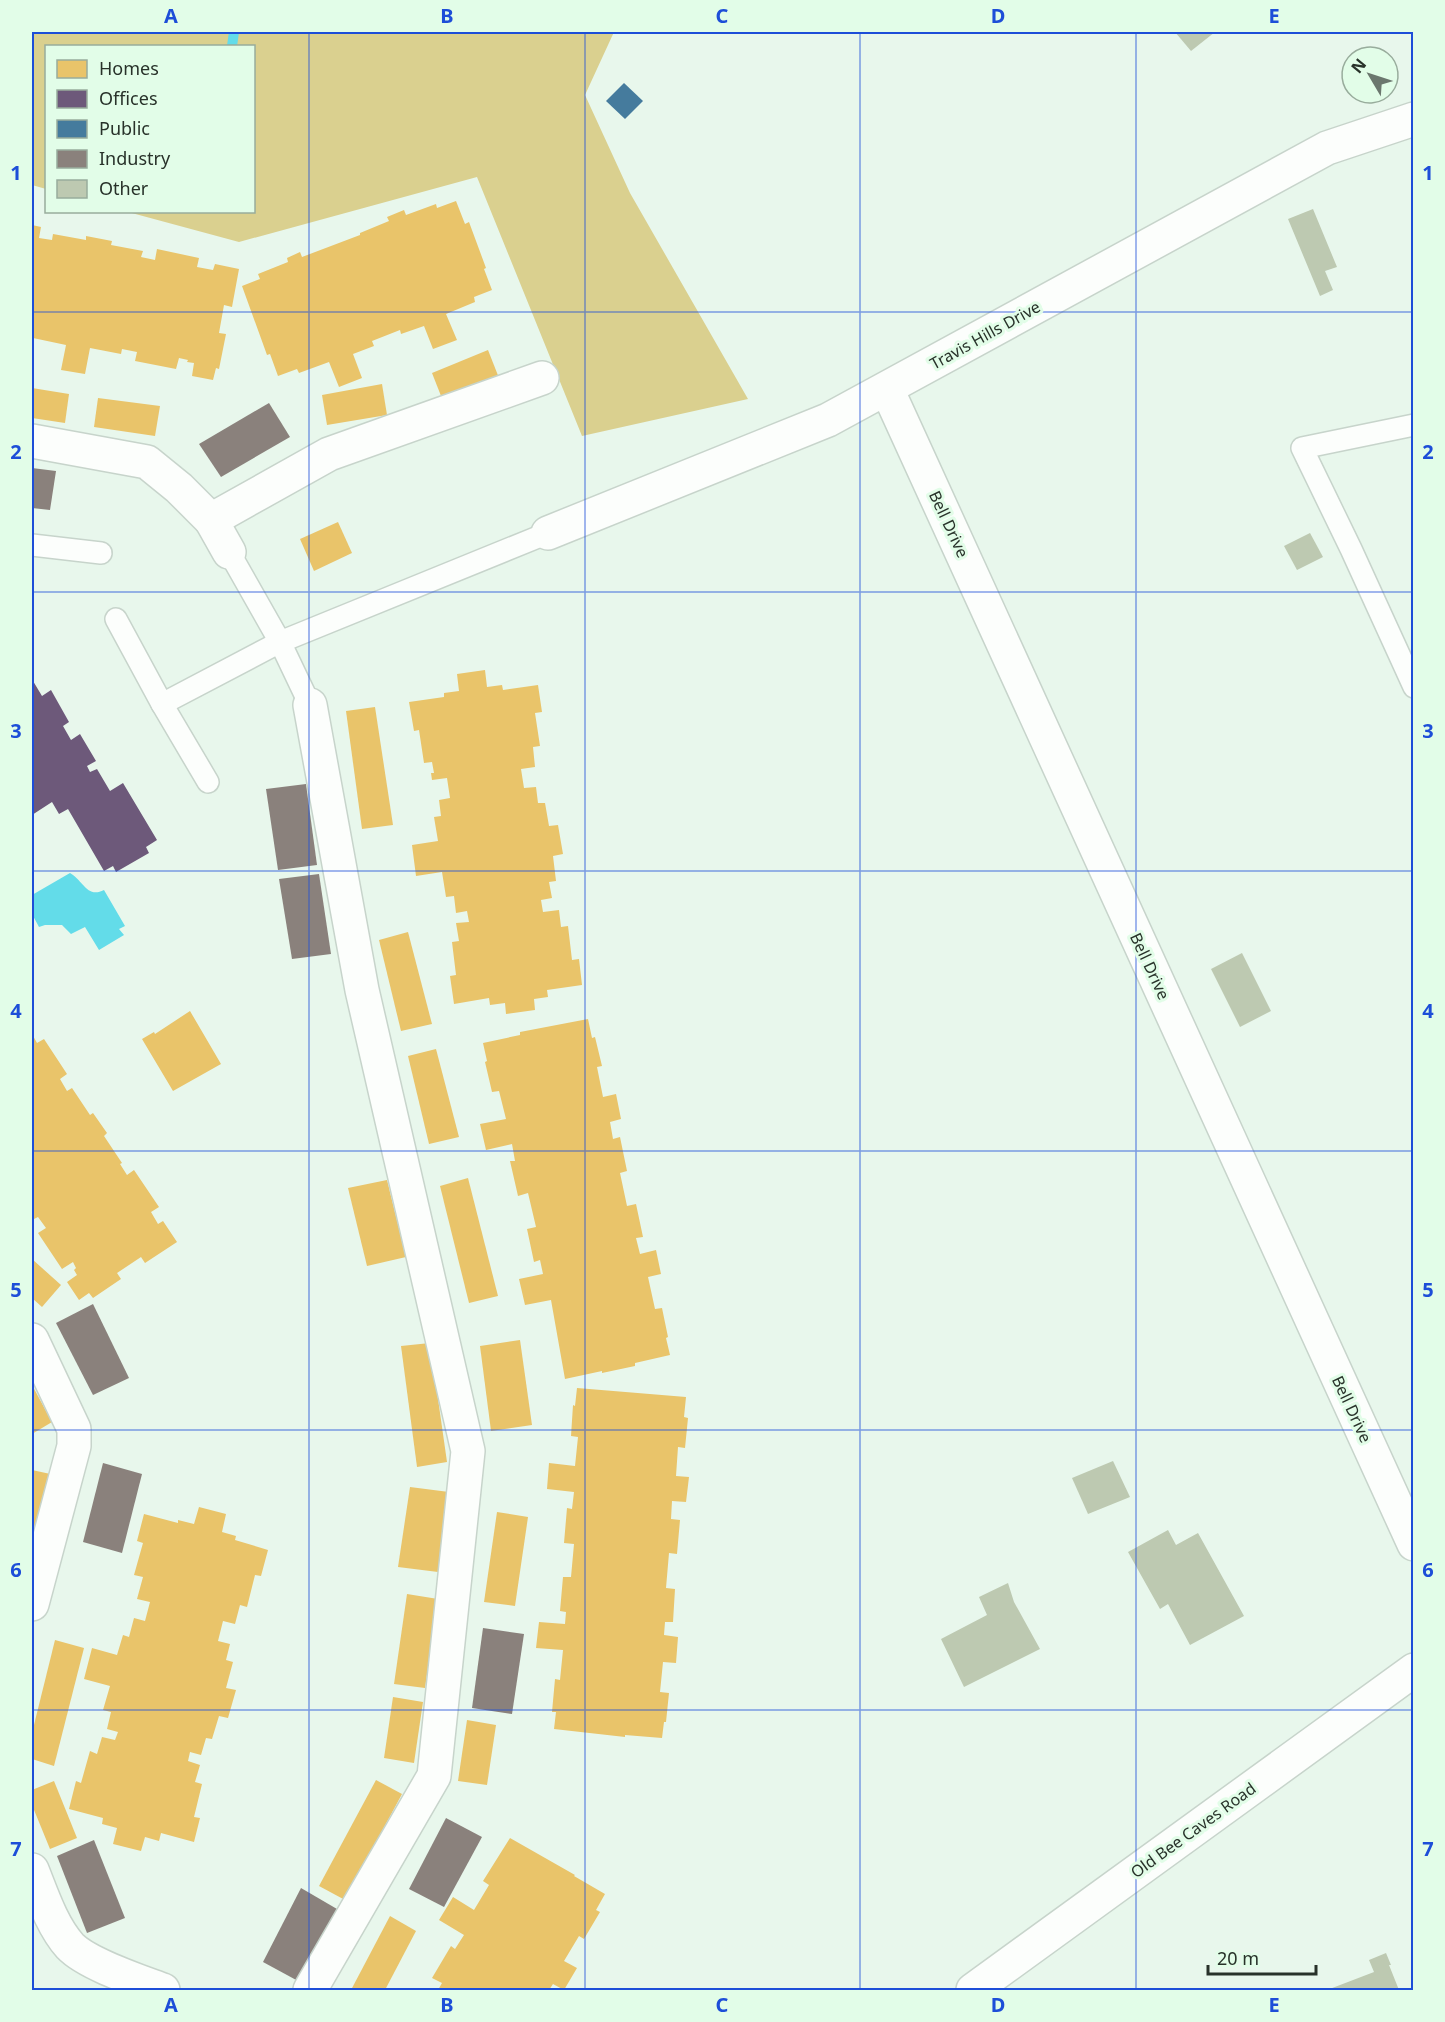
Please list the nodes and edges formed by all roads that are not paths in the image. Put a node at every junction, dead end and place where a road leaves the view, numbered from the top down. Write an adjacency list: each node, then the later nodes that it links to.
1 (1413, 119): 3 (street, Travis Hills Drive)
2 (542, 378): 6 (street)
3 (887, 389): 7 (street, Travis Hills Drive); 18 (street, Bell Drive)
4 (1413, 425): 13 (lane)
5 (32, 441): 6 (street)
6 (211, 520): 9 (street)
7 (548, 532): 12 (lane)
8 (32, 545): 10 (lane)
9 (229, 552): 12 (lane)
10 (101, 553)
11 (116, 619): 14 (lane)
12 (280, 642): 14 (lane); 15 (lane)
13 (1413, 687)
14 (162, 704): 16 (lane)
15 (310, 705): 23 (street)
16 (208, 782)
17 (32, 1340): 19 (street)
18 (1413, 1544)
19 (32, 1604)
20 (1413, 1670): 24 (street, Old Bee Caves Road)
21 (32, 1870): 22 (street)
22 (163, 1990)
23 (310, 1990)
24 (973, 1990)

